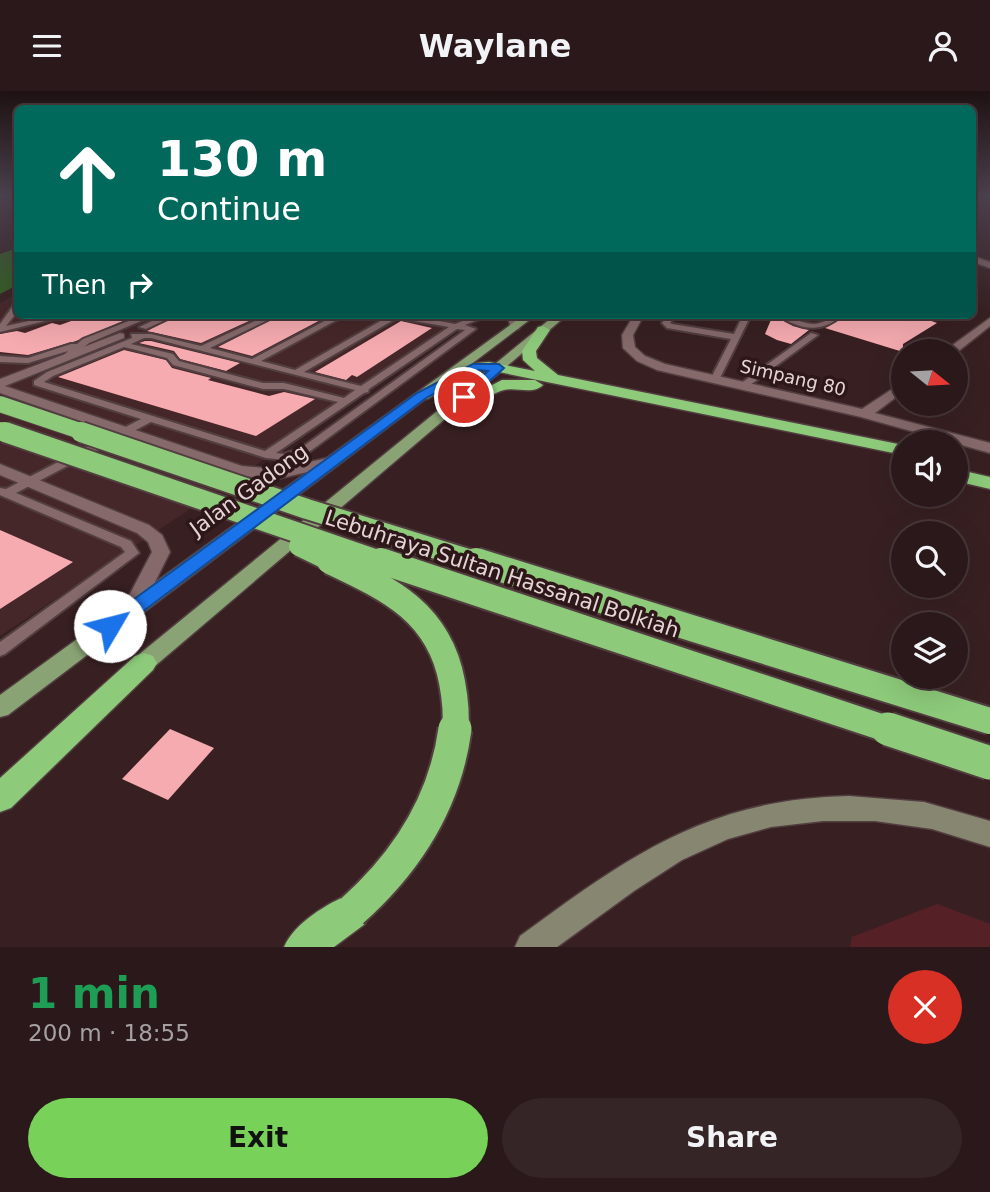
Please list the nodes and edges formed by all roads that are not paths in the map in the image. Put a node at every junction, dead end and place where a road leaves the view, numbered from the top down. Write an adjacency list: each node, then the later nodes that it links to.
1 (14, 311): 23 (lane)
2 (48, 319): 23 (lane)
3 (141, 319): 29 (lane)
4 (163, 319): 28 (lane)
5 (266, 319): 30 (lane)
6 (334, 319): 33 (lane)
7 (388, 319): 35 (lane)
8 (417, 319): 20 (lane)
9 (474, 319): 20 (lane)
10 (488, 319): 22 (lane)
11 (513, 319): 21 (street)
12 (526, 319): 21 (main road, Jalan Gadong)
13 (557, 319): 24 (main road)
14 (636, 319): 36 (street, Simpang 80)
15 (669, 319): 26 (lane)
16 (745, 319): 26 (lane)
17 (791, 319): 18 (lane)
18 (834, 319)
19 (990, 321): 27 (street)
20 (456, 326): 22 (lane); 40 (lane)
21 (515, 327): 43 (main road, Jalan Gadong)
22 (472, 329): 41 (lane)
23 (0, 330)
24 (543, 330): 34 (main road); 37 (highway)
25 (814, 335): 38 (lane)
26 (736, 337): 36 (lane)
27 (966, 339)
28 (117, 340): 30 (lane); 31 (street); 44 (lane); 49 (lane)
29 (86, 341): 31 (lane); 32 (lane)
30 (202, 349): 33 (lane)
31 (65, 358): 39 (street)
32 (0, 359)
33 (253, 362): 35 (lane)
34 (499, 368): 37 (highway); 43 (highway); 47 (main road)
35 (296, 373): 40 (lane)
36 (715, 380): 38 (street, Simpang 80)
37 (573, 385): 52 (highway)
38 (743, 386): 48 (street, Simpang 80)
39 (0, 387): 51 (street)
40 (361, 389): 41 (lane); 44 (lane)
41 (382, 394): 46 (lane)
42 (891, 395): 48 (street)
43 (421, 396): 56 (main road, Jalan Gadong)
44 (344, 401): 46 (lane); 54 (lane)
45 (0, 404): 69 (highway, Lebuhraya Sultan Hassanal Bolkiah, bridge)
46 (366, 406): 54 (lane)
47 (447, 412): 55 (highway); 67 (main road)
48 (864, 414): 53 (street, Simpang 80)
49 (151, 418): 51 (lane); 54 (lane)
50 (0, 430): 64 (highway, Lebuhraya Sultan Hassanal Bolkiah, bridge)
51 (121, 433): 56 (street); 61 (lane)
52 (891, 448)
53 (990, 448)
54 (266, 455)
55 (891, 461)
56 (332, 462): 65 (main road, Jalan Gadong)
57 (968, 463): 58 (highway)
58 (990, 468)
59 (0, 469): 61 (street)
60 (968, 478): 62 (highway)
61 (30, 480): 63 (lane); 65 (street)
62 (990, 483)
63 (3, 492): 66 (lane)
64 (231, 512): 70 (highway, Lebuhraya Sultan Hassanal Bolkiah, bridge); 74 (highway, bridge)
65 (132, 609): 68 (main road, Jalan Gadong)
66 (0, 650)
67 (144, 663): 71 (main road); 72 (highway)
68 (0, 708)
69 (990, 721)
70 (990, 763)
71 (0, 779)
72 (0, 797)
73 (990, 834): 75 (main road)
74 (303, 947)
75 (531, 947)

